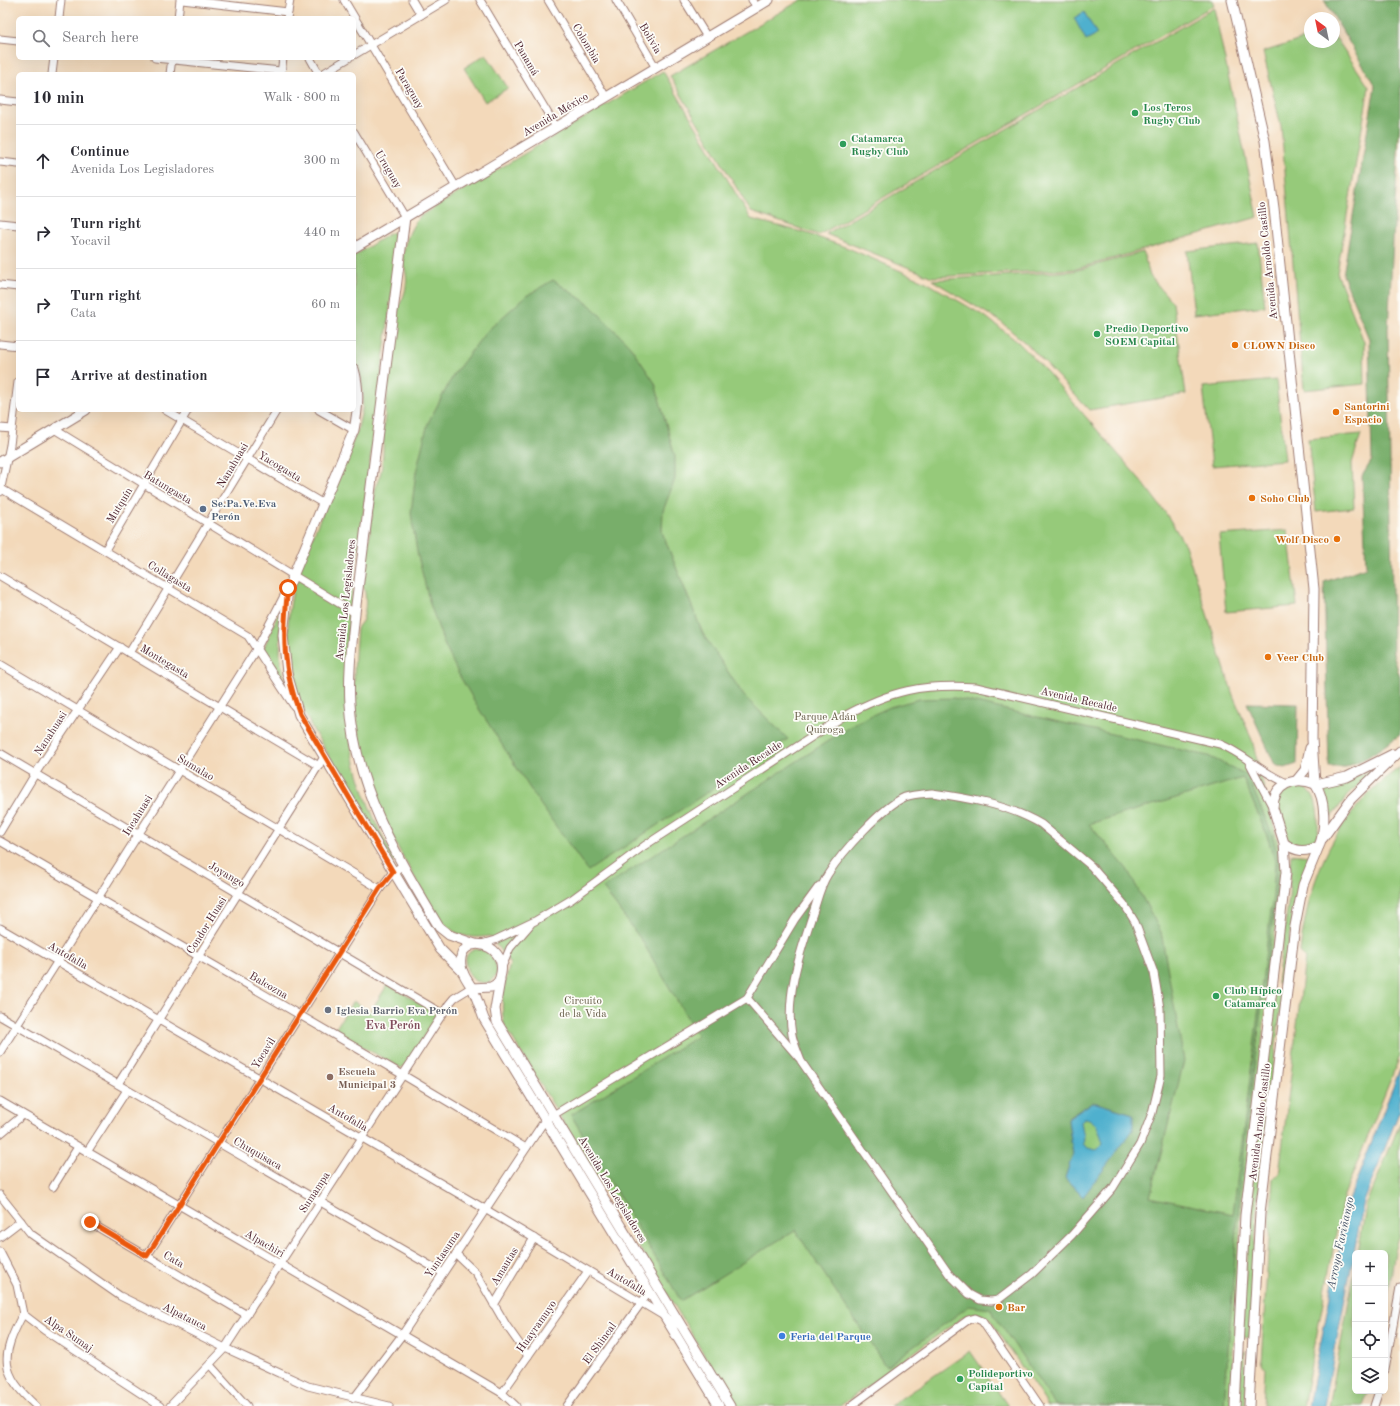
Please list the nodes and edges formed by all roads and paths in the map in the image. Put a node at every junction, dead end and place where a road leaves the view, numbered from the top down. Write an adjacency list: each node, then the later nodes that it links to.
1 (61, 0): 16 (street)
2 (181, 0): 14 (street); 17 (street)
3 (290, 0): 14 (street)
4 (344, 0): 18 (street, Paraguay)
5 (412, 0): 15 (street)
6 (446, 0): 15 (street)
7 (480, 0): 41 (street, Panamá)
8 (548, 0): 38 (street, Colombia)
9 (616, 0): 31 (street, Bolivia)
10 (684, 0): 20 (street)
11 (769, 0): 13 (main road, Avenida México)
12 (1232, 0): 85 (main road, Avenida Arnoldo Castillo)
13 (755, 4): 20 (main road, Avenida México)
14 (288, 15)
15 (421, 15): 23 (street)
16 (59, 16)
17 (178, 16)
18 (354, 16)
19 (356, 20): 23 (street, Paraguay)
20 (707, 37): 31 (main road, Avenida México)
21 (0, 39): 22 (street)
22 (16, 41)
23 (371, 45): 24 (street); 45 (street, Paraguay)
24 (356, 54)
25 (54, 60): 32 (street)
26 (172, 60): 33 (street)
27 (180, 60): 34 (street)
28 (282, 60): 35 (street)
29 (311, 60): 36 (street)
30 (346, 60): 37 (street)
31 (656, 68): 38 (main road, Avenida México)
32 (52, 72)
33 (170, 72)
34 (273, 72)
35 (281, 72)
36 (318, 72)
37 (325, 72)
38 (606, 97): 41 (main road, Avenida México)
39 (0, 100): 40 (street)
40 (16, 102)
41 (556, 127): 45 (main road, Avenida México)
42 (356, 135): 46 (street, Uruguay)
43 (0, 162): 44 (street)
44 (16, 164)
45 (456, 187): 46 (main road, Avenida México)
46 (405, 217): 49 (main road, Avenida México); 77 (main road, Avenida Los Legisladores)
47 (0, 223): 48 (street)
48 (16, 225)
49 (356, 246)
50 (0, 285): 51 (street)
51 (16, 287)
52 (0, 344): 53 (street)
53 (16, 346)
54 (356, 382): 65 (main road)
55 (16, 398): 63 (street)
56 (83, 412): 64 (main road)
57 (169, 412): 61 (street, Yacogasta)
58 (187, 412): 61 (street, Mutquín)
59 (276, 412): 66 (street, Nanahuasi)
60 (322, 412): 65 (street)
61 (182, 420): 66 (street, Yacogasta); 68 (street, Mutquín)
62 (0, 428): 63 (street)
63 (12, 429): 67 (street)
64 (54, 429): 67 (main road); 68 (street, Batungasta)
65 (354, 430): 70 (main road)
66 (248, 459): 70 (street, Yacogasta); 71 (street, Nanahuasi)
67 (3, 460): 69 (street)
68 (143, 485): 71 (street, Batungasta); 72 (street, Mutquín)
69 (0, 489): 72 (street, Collagasta)
70 (322, 503): 73 (main road)
71 (208, 524): 73 (street, Batungasta); 75 (street, Nanahuasi)
72 (105, 550): 75 (street, Collagasta)
73 (292, 575): 76 (main road); 77 (street, Batungasta)
74 (0, 576): 78 (street, Montegasta)
75 (169, 588): 79 (street, Collagasta); 80 (street, Nanahuasi)
76 (288, 588): 79 (street, Incahuasi); 84 (main road)
77 (355, 613): 102 (main road, Avenida Los Legisladores)
78 (120, 647): 80 (street, Montegasta); 83 (street, Nanahuasi)
79 (257, 648): 82 (street, Incahuasi); 84 (street, Collagasta)
80 (129, 653): 82 (street, Montegasta)
81 (0, 664): 83 (street, Sumalao)
82 (219, 707): 90 (street, Montegasta); 91 (street, Incahuasi)
83 (78, 710): 91 (street, Sumalao); 92 (street, Nanahuasi)
84 (300, 714): 88 (main road)
85 (1312, 739): 93 (main road, Avenida Arnoldo Castillo); 94 (main road, Avenida Arnoldo Castillo)
86 (1400, 751): 94 (main road); 100 (main road)
87 (0, 753): 92 (street, Joyango)
88 (324, 757): 90 (street, Condor Huasi); 103 (main road)
89 (1248, 760): 93 (street, Avenida Recalde); 95 (street, Avenida Recalde); 108 (street, Avenida Recalde)
90 (319, 766): 96 (street, Condor Huasi)
91 (179, 770): 96 (street, Sumalao); 98 (street, Incahuasi)
92 (35, 774): 97 (street, Nanahuasi); 98 (street, Joyango)
93 (1292, 782): 94 (main road); 95 (main road)
94 (1316, 784): 100 (main road)
95 (1273, 808): 101 (main road)
96 (279, 829): 105 (street, Sumalao); 106 (street, Condor Huasi)
97 (0, 832)
98 (138, 834): 106 (street, Joyango); 107 (street, Incahuasi)
99 (0, 841): 107 (street, Balcozna)
100 (1320, 842): 101 (main road); 183 (main road, Avenida Arnoldo Castillo)
101 (1284, 843): 182 (main road, Avenida Arnoldo Castillo)
102 (402, 866): 103 (street, Yocavil); 110 (main road, Avenida Los Legisladores)
103 (393, 872): 105 (street, Yocavil); 115 (main road)
104 (827, 875): 118 (street); 125 (street); 125 (street)
105 (380, 888): 111 (street, Yocavil)
106 (238, 893): 111 (street, Joyango); 112 (street, Condor Huasi)
107 (98, 898): 112 (street, Balcozna); 113 (street, Incahuasi)
108 (535, 921): 110 (street, Avenida Recalde); 114 (street, Avenida Recalde)
109 (0, 928): 113 (street, Antofalla)
110 (478, 944): 114 (main road); 115 (main road)
111 (340, 953): 119 (street, Joyango); 120 (street, Yocavil)
112 (199, 956): 120 (street, Balcozna); 122 (street, Condor Huasi)
113 (57, 961): 122 (street, Antofalla); 123 (street, Incahuasi)
114 (502, 968): 116 (main road)
115 (463, 972): 117 (main road)
116 (500, 980): 117 (main road); 132 (main road, Avenida Los Legisladores)
117 (472, 987): 119 (street, Sumampa); 133 (main road, Avenida Los Legisladores)
118 (747, 998): 125 (street); 132 (street)
119 (443, 1014): 126 (street, Sumampa)
120 (300, 1015): 126 (street, Balcozna); 127 (street, Yocavil)
121 (0, 1016): 123 (street, Chuquisaca)
122 (159, 1020): 127 (street, Antofalla); 128 (street, Condor Huasi)
123 (17, 1025): 124 (street, Incahuasi); 128 (street, Chuquisaca)
124 (0, 1052)
125 (801, 1061)
126 (403, 1075): 135 (street, Sumampa); 138 (street, Balcozna)
127 (260, 1078): 135 (street, Antofalla); 136 (street, Yocavil)
128 (118, 1084): 129 (street, Chuquisaca)
129 (127, 1090): 136 (street, Chuquisaca); 139 (street)
130 (0, 1101): 131 (street, Alpachiri)
131 (23, 1115): 134 (street); 137 (street, Alpachiri)
132 (554, 1115): 133 (street); 162 (main road, Avenida Los Legisladores)
133 (544, 1120): 138 (street, Yuntasuma); 156 (main road, Avenida Los Legisladores)
134 (0, 1134)
135 (362, 1138): 142 (street, Sumampa); 144 (street, Antofalla)
136 (219, 1143): 142 (street, Chuquisaca); 143 (street, Yocavil)
137 (78, 1147): 139 (street, Alpachiri); 140 (street)
138 (526, 1148): 144 (street, Yuntasuma)
139 (87, 1152): 143 (street, Alpachiri)
140 (53, 1187)
141 (0, 1195): 145 (street, Alpatauca)
142 (321, 1202): 152 (street, Sumampa); 154 (street, Chuquisaca)
143 (179, 1205): 151 (street, Yocavil); 152 (street, Alpachiri)
144 (485, 1209): 148 (street, Antofalla); 150 (street, Yuntasuma)
145 (21, 1221): 147 (street); 164 (street, Alpatauca)
146 (90, 1222): 151 (street, Cata)
147 (0, 1237)
148 (534, 1238): 153 (street, Antofalla); 158 (street, Amautas)
149 (0, 1252): 159 (street)
150 (456, 1254): 154 (street, Yuntasuma); 158 (street)
151 (147, 1256): 160 (street, Cata)
152 (280, 1264): 160 (street, Sumampa); 163 (street, Alpachiri)
153 (588, 1271): 157 (street, Antofalla); 165 (street, Huayramuyo)
154 (443, 1273): 163 (street, Yuntasuma)
155 (1400, 1287): 166 (street)
156 (649, 1292): 157 (street, El Shincal); 161 (main road, Avenida Los Legisladores)
157 (641, 1302): 161 (street, Antofalla); 177 (street, El Shincal)
158 (494, 1305): 165 (street)
159 (23, 1314): 171 (street); 172 (street, Alpa Sumaj)
160 (247, 1315): 164 (street, Sumampa)
161 (664, 1316): 162 (street, Antofalla); 178 (main road, Avenida Los Legisladores)
162 (683, 1328): 179 (main road, Avenida Los Legisladores)
163 (402, 1335): 168 (street, Alpachiri); 170 (street, Yuntasuma)
164 (225, 1348): 167 (street, Sumampa); 170 (street, Alpatauca)
165 (528, 1356): 168 (street, Huayramuyo)
166 (1387, 1358)
167 (210, 1365): 173 (street, Sumampa); 174 (street)
168 (502, 1393): 176 (street, Alpachiri)
169 (1378, 1394): 184 (street)
170 (354, 1398): 175 (street, Alpatauca)
171 (36, 1406)
172 (160, 1406)
173 (170, 1406)
174 (247, 1406)
175 (389, 1406)
176 (516, 1406)
177 (567, 1406)
178 (719, 1406)
179 (730, 1406)
180 (851, 1406): 181 (street)
181 (1040, 1406)
182 (1235, 1406)
183 (1249, 1406)
184 (1374, 1406)

